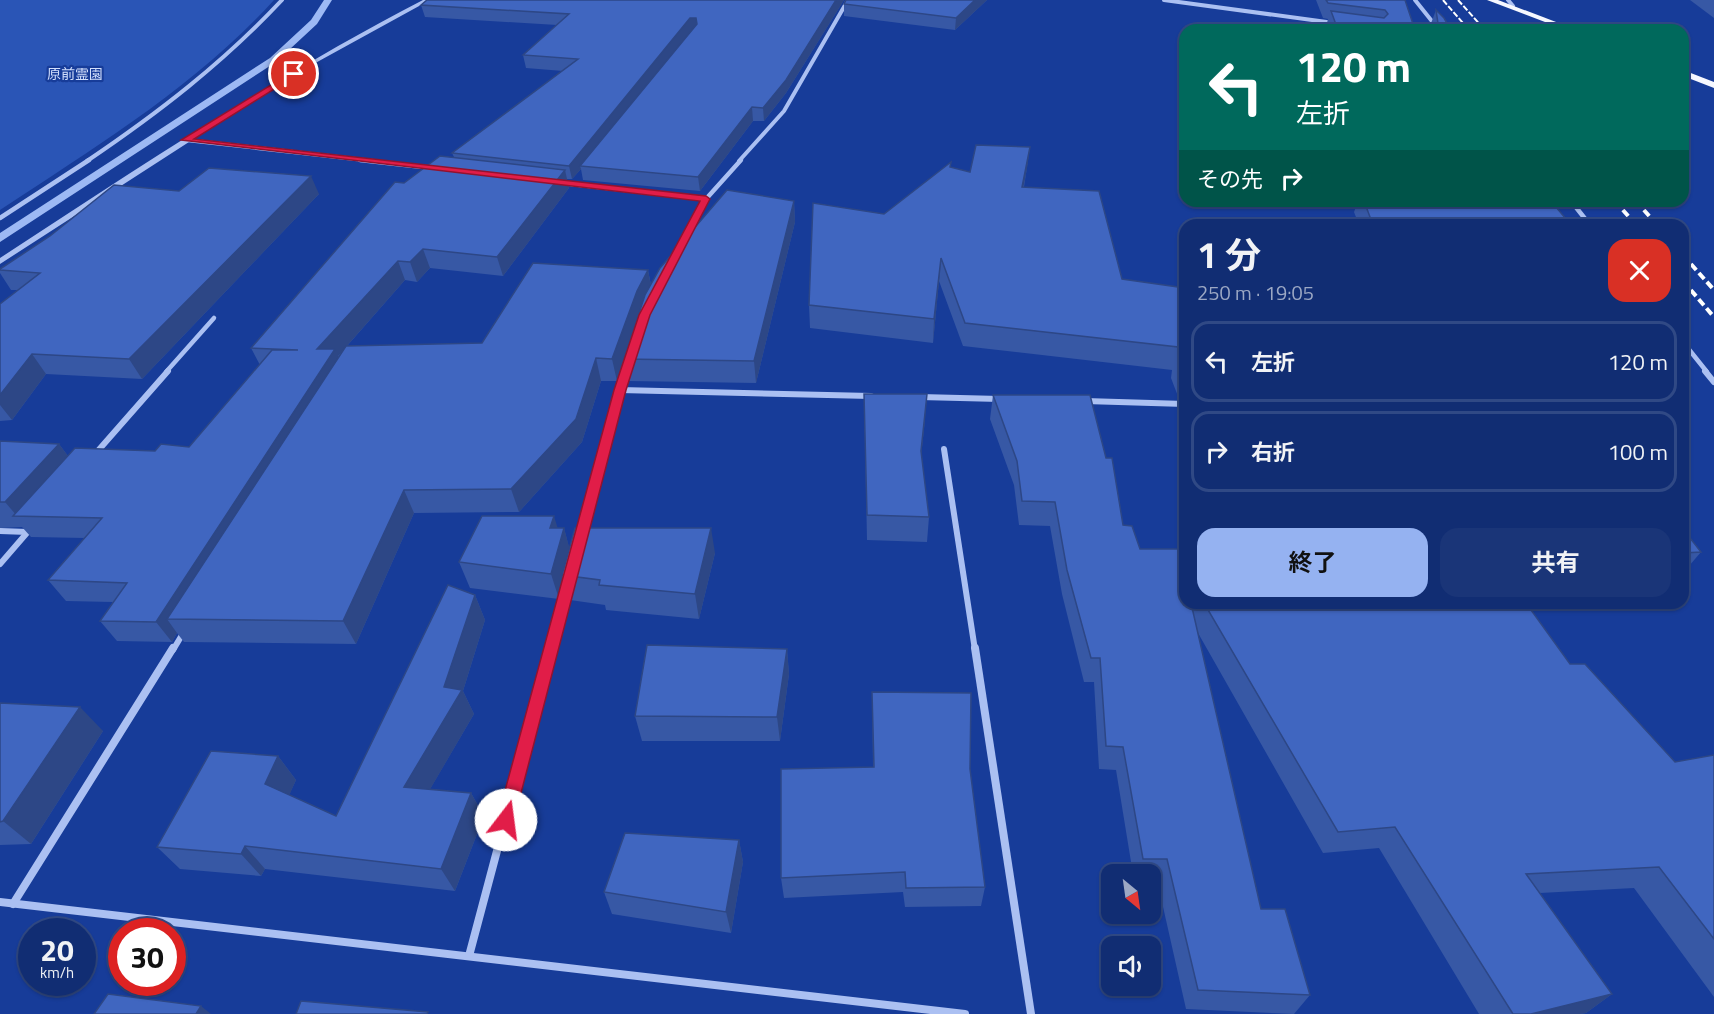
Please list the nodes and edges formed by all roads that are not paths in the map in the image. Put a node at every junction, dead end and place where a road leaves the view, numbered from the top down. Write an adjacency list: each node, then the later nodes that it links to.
1 (282, 0): 20 (street)
2 (427, 0): 13 (street)
3 (848, 0): 18 (street)
4 (1164, 0): 8 (street)
5 (1415, 0): 9 (street)
6 (1491, 0): 7 (main road)
7 (1510, 3): 10 (main road)
8 (1345, 24)
9 (1434, 24)
10 (1559, 24)
11 (1689, 75): 12 (main road)
12 (1714, 85)
13 (186, 140): 14 (street); 23 (street)
14 (439, 169)
15 (581, 175): 17 (street)
16 (552, 182): 17 (street)
17 (574, 184): 18 (street)
18 (706, 199): 22 (street)
19 (1576, 207): 21 (street)
20 (0, 218)
21 (1585, 219)
22 (678, 252)
23 (0, 262)
24 (214, 318): 35 (street)
25 (1689, 350): 27 (street)
26 (630, 358): 28 (street)
27 (1714, 381)
28 (620, 390): 29 (street); 39 (street)
29 (879, 396)
30 (914, 397): 31 (street)
31 (1008, 399)
32 (1079, 401): 33 (street)
33 (1179, 404)
34 (944, 449): 47 (street)
35 (90, 461)
36 (35, 524): 38 (street)
37 (0, 531): 38 (street)
38 (28, 532): 40 (street)
39 (580, 540)
40 (0, 564)
41 (571, 575): 45 (street)
42 (189, 624): 44 (street)
43 (0, 902): 44 (street)
44 (13, 904): 45 (street)
45 (470, 956): 46 (street)
46 (965, 1014)
47 (1031, 1014)

